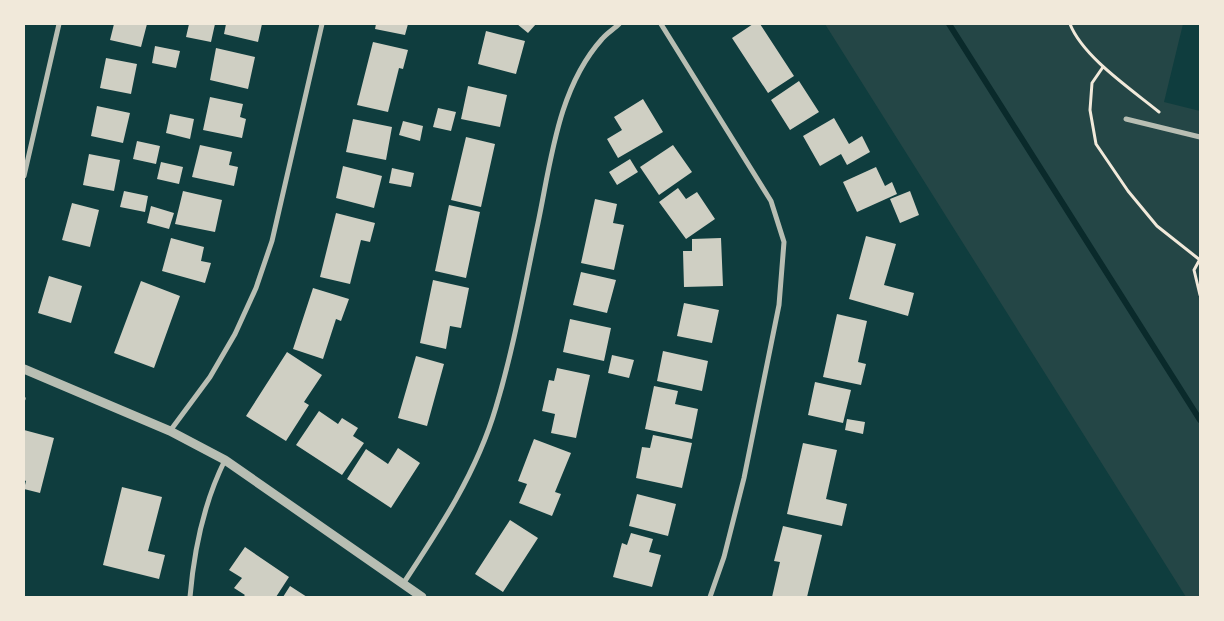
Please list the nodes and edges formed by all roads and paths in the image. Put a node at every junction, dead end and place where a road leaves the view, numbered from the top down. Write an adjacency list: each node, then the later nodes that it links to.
1 (59, 24): 10 (street)
2 (322, 24): 14 (street)
3 (619, 24): 16 (street)
4 (661, 24): 19 (street)
5 (1070, 24): 6 (path)
6 (1102, 67): 7 (path); 11 (path)
7 (1158, 112)
8 (1126, 119): 9 (street)
9 (1200, 137)
10 (24, 176)
11 (1200, 259): 12 (path)
12 (1200, 295)
13 (24, 370): 14 (street)
14 (170, 431): 15 (street)
15 (225, 460): 16 (street); 17 (street)
16 (403, 584): 18 (street)
17 (190, 597)
18 (422, 597)
19 (710, 597)

